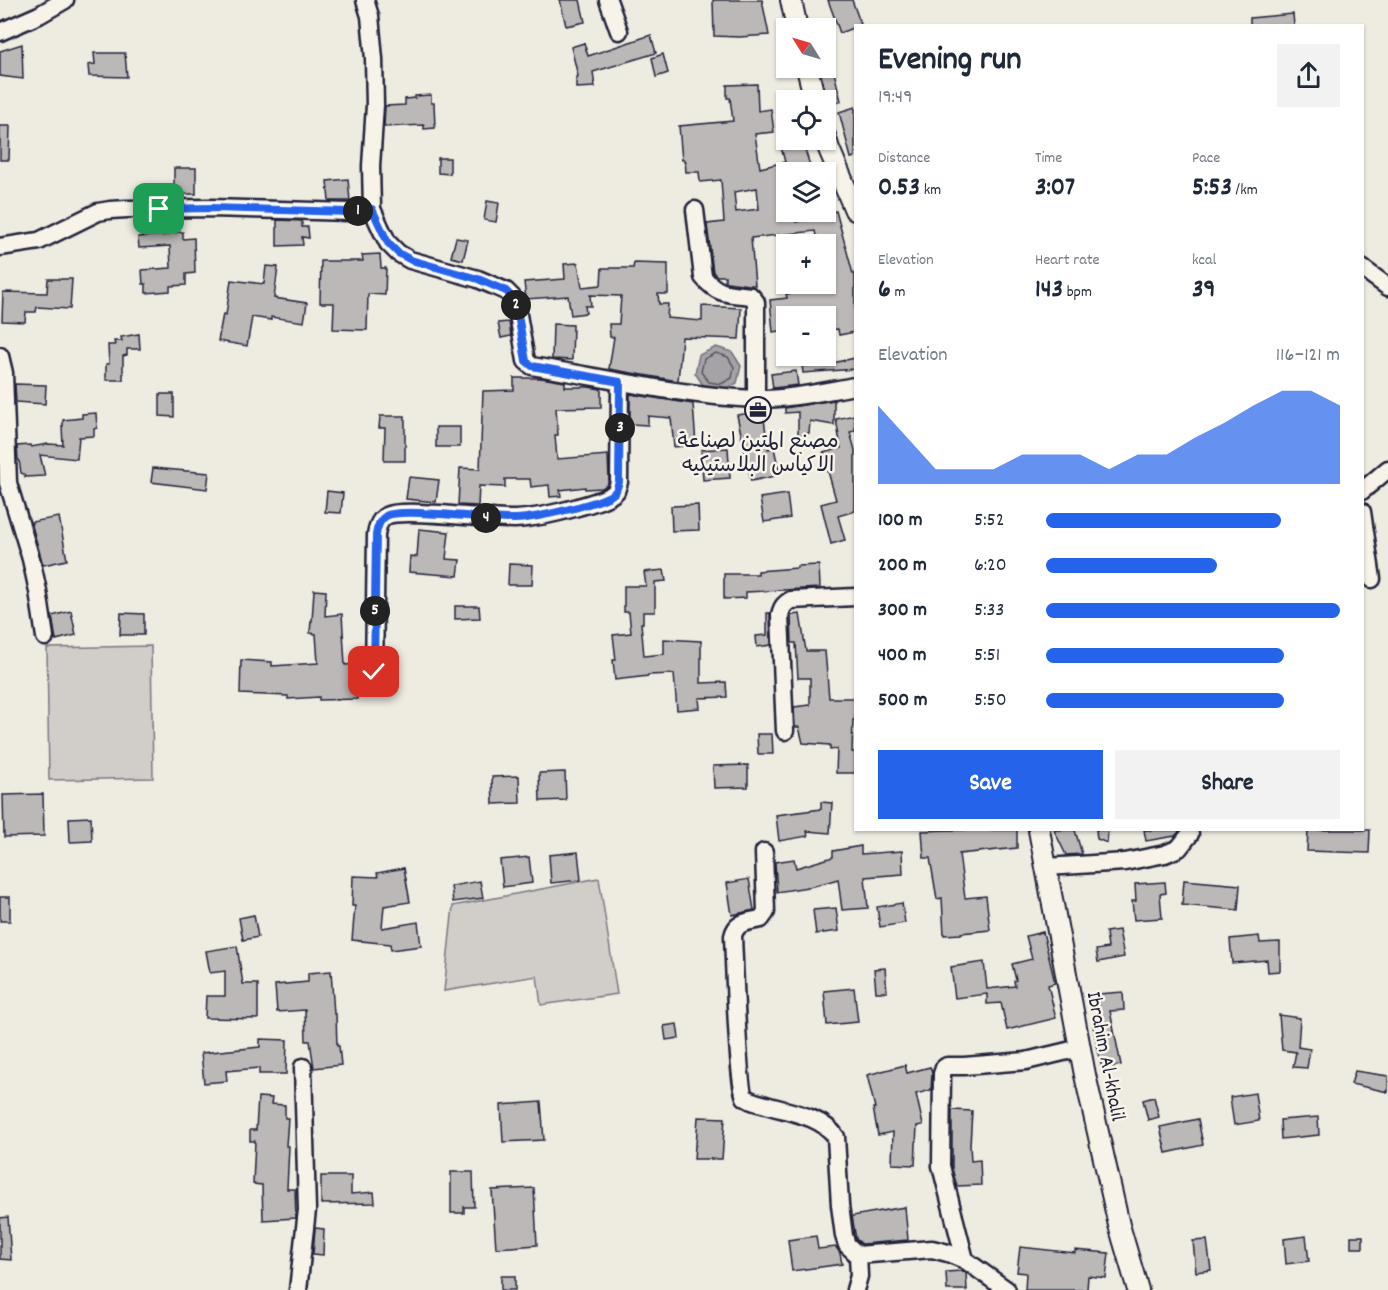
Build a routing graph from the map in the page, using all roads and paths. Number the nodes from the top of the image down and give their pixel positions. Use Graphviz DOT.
graph roads {
  1 [pos="64,0"];
  2 [pos="365,0"];
  3 [pos="608,0"];
  4 [pos="791,0"];
  5 [pos="795,18"];
  6 [pos="619,31"];
  7 [pos="0,32"];
  8 [pos="829,150"];
  9 [pos="854,208"];
  10 [pos="372,209"];
  11 [pos="695,210"];
  12 [pos="0,247"];
  13 [pos="1364,269"];
  14 [pos="1388,287"];
  15 [pos="0,356"];
  16 [pos="620,382"];
  17 [pos="854,386"];
  18 [pos="756,399"];
  19 [pos="1388,469"];
  20 [pos="1364,489"];
  21 [pos="7,505"];
  22 [pos="1364,525"];
  23 [pos="1372,579"];
  24 [pos="854,597"];
  25 [pos="45,637"];
  26 [pos="374,672"];
  27 [pos="785,731"];
  28 [pos="1039,831"];
  29 [pos="1190,834"];
  30 [pos="764,852"];
  31 [pos="1046,867"];
  32 [pos="1080,1048"];
  33 [pos="303,1067"];
  34 [pos="858,1255"];
  35 [pos="965,1260"];
  36 [pos="298,1290"];
  37 [pos="855,1290"];
  38 [pos="1007,1290"];
  39 [pos="1138,1290"];
  1 -- 7 [label="street"];
  2 -- 10 [label="street"];
  3 -- 6 [label="street"];
  4 -- 5 [label="street"];
  8 -- 9 [label="street"];
  10 -- 12 [label="street"];
  10 -- 16 [label="street"];
  11 -- 18 [label="street"];
  13 -- 14 [label="street"];
  15 -- 21 [label="street"];
  16 -- 18 [label="street"];
  16 -- 26 [label="street"];
  17 -- 18 [label="street"];
  19 -- 20 [label="street"];
  21 -- 25 [label="street"];
  22 -- 23 [label="street"];
  24 -- 27 [label="street"];
  28 -- 31 [label="street, Ibrahim Al-khalil"];
  29 -- 31 [label="street"];
  30 -- 34 [label="street"];
  31 -- 32 [label="street, Ibrahim Al-khalil"];
  32 -- 35 [label="street"];
  32 -- 39 [label="street, Ibrahim Al-khalil"];
  33 -- 36 [label="street"];
  34 -- 35 [label="street"];
  34 -- 37 [label="street"];
  35 -- 38 [label="street"];
}
